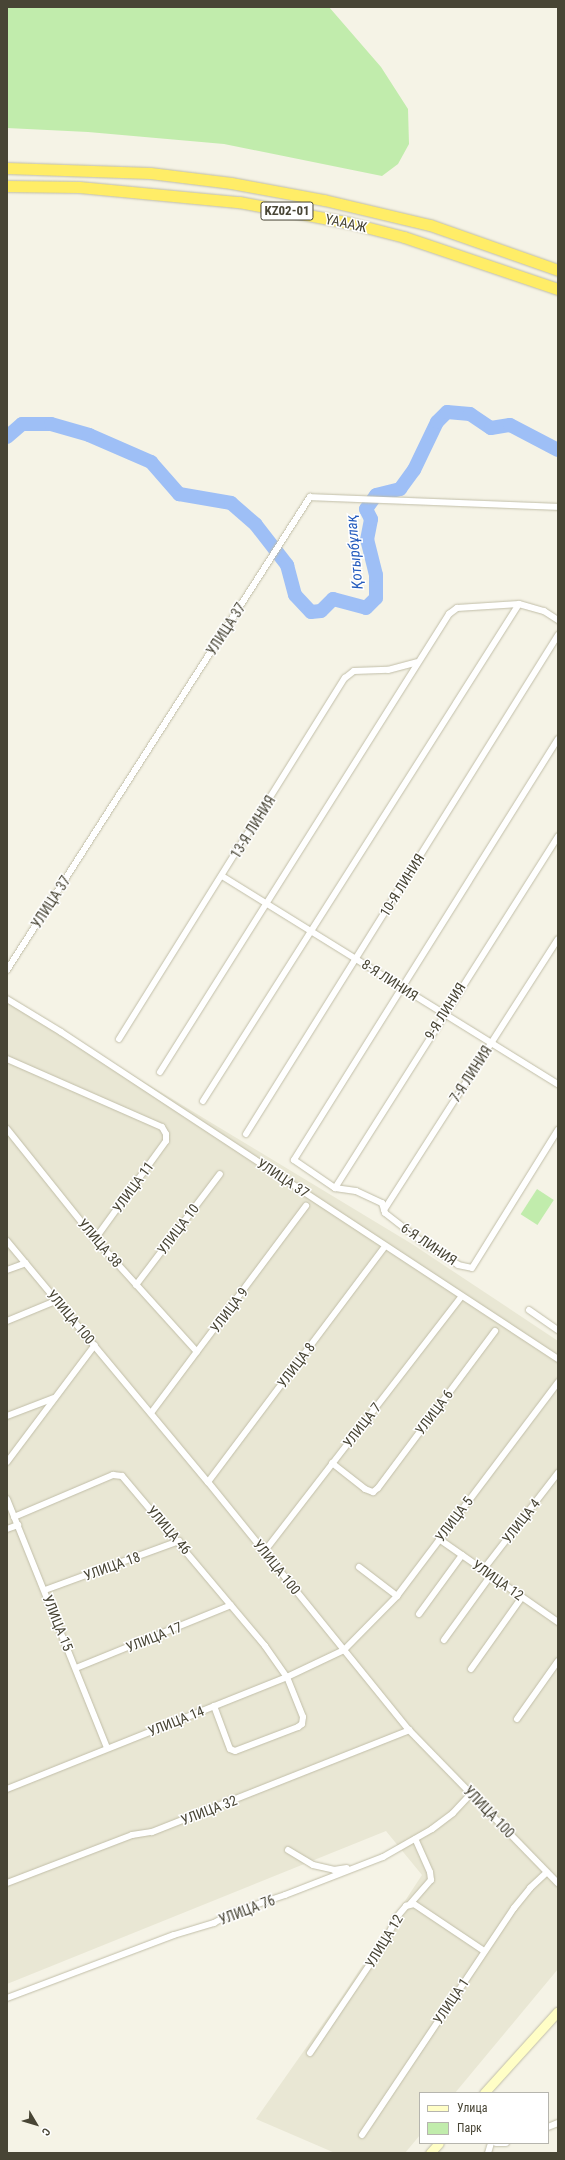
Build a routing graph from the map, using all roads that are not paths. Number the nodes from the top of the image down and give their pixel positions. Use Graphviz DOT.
graph roads {
  1 [pos="7,168"];
  2 [pos="7,186"];
  3 [pos="558,270"];
  4 [pos="558,289"];
  5 [pos="558,507"];
  6 [pos="519,604"];
  7 [pos="558,620"];
  8 [pos="558,635"];
  9 [pos="417,662"];
  10 [pos="558,739"];
  11 [pos="558,836"];
  12 [pos="222,876"];
  13 [pos="268,905"];
  14 [pos="312,930"];
  15 [pos="558,939"];
  16 [pos="356,958"];
  17 [pos="7,970"];
  18 [pos="403,989"];
  19 [pos="7,999"];
  20 [pos="443,1015"];
  21 [pos="119,1040"];
  22 [pos="491,1044"];
  23 [pos="7,1060"];
  24 [pos="160,1072"];
  25 [pos="558,1084"];
  26 [pos="203,1101"];
  27 [pos="7,1129"];
  28 [pos="558,1130"];
  29 [pos="246,1134"];
  30 [pos="220,1174"];
  31 [pos="335,1188"];
  32 [pos="306,1206"];
  33 [pos="384,1210"];
  34 [pos="95,1239"];
  35 [pos="7,1240"];
  36 [pos="384,1248"];
  37 [pos="26,1263"];
  38 [pos="7,1270"];
  39 [pos="136,1285"];
  40 [pos="460,1298"];
  41 [pos="58,1300"];
  42 [pos="529,1310"];
  43 [pos="7,1321"];
  44 [pos="558,1330"];
  45 [pos="496,1331"];
  46 [pos="95,1345"];
  47 [pos="197,1352"];
  48 [pos="558,1358"];
  49 [pos="558,1382"];
  50 [pos="55,1397"];
  51 [pos="151,1413"];
  52 [pos="7,1416"];
  53 [pos="7,1462"];
  54 [pos="332,1463"];
  55 [pos="558,1473"];
  56 [pos="208,1482"];
  57 [pos="7,1499"];
  58 [pos="14,1517"];
  59 [pos="18,1525"];
  60 [pos="7,1530"];
  61 [pos="439,1539"];
  62 [pos="179,1541"];
  63 [pos="264,1552"];
  64 [pos="462,1555"];
  65 [pos="359,1567"];
  66 [pos="483,1570"];
  67 [pos="491,1575"];
  68 [pos="45,1590"];
  69 [pos="397,1596"];
  70 [pos="522,1597"];
  71 [pos="231,1606"];
  72 [pos="419,1614"];
  73 [pos="558,1622"];
  74 [pos="444,1640"];
  75 [pos="344,1650"];
  76 [pos="558,1661"];
  77 [pos="76,1668"];
  78 [pos="471,1669"];
  79 [pos="287,1677"];
  80 [pos="214,1706"];
  81 [pos="517,1719"];
  82 [pos="409,1730"];
  83 [pos="107,1748"];
  84 [pos="7,1788"];
  85 [pos="471,1794"];
  86 [pos="415,1839"];
  87 [pos="288,1850"];
  88 [pos="355,1868"];
  89 [pos="547,1872"];
  90 [pos="7,1883"];
  91 [pos="558,1883"];
  92 [pos="410,1904"];
  93 [pos="484,1951"];
  94 [pos="7,1998"];
  95 [pos="558,2011"];
  96 [pos="310,2053"];
  97 [pos="485,2092"];
  98 [pos="362,2135"];
  99 [pos="438,2144"];
  100 [pos="430,2153"];
  1 -- 3 [label="highway, ҮАААЖ / KZ02-01"];
  2 -- 4 [label="highway, ҮАААЖ / KZ02-01"];
  5 -- 17 [label="street, УЛИЦА 37"];
  6 -- 7 [label="street"];
  6 -- 9 [label="street"];
  6 -- 14 [label="street"];
  8 -- 16 [label="street, 10-Я ЛИНИЯ"];
  9 -- 12 [label="street, 13-Я ЛИНИЯ"];
  9 -- 13 [label="street"];
  10 -- 18 [label="street"];
  11 -- 20 [label="street, 9-Я ЛИНИЯ"];
  12 -- 13 [label="street, 8-Я ЛИНИЯ"];
  12 -- 21 [label="street, 13-Я ЛИНИЯ"];
  13 -- 14 [label="street, 8-Я ЛИНИЯ"];
  13 -- 24 [label="street"];
  14 -- 16 [label="street, 8-Я ЛИНИЯ"];
  14 -- 26 [label="street"];
  15 -- 22 [label="street, 7-Я ЛИНИЯ"];
  16 -- 18 [label="street, 8-Я ЛИНИЯ"];
  16 -- 29 [label="street, 10-Я ЛИНИЯ"];
  18 -- 20 [label="street, 8-Я ЛИНИЯ"];
  18 -- 31 [label="street, 6-Я ЛИНИЯ"];
  19 -- 48 [label="street, УЛИЦА 37"];
  20 -- 22 [label="street, 8-Я ЛИНИЯ"];
  20 -- 31 [label="street, 9-Я ЛИНИЯ"];
  22 -- 25 [label="street, 8-Я ЛИНИЯ"];
  22 -- 33 [label="street, 7-Я ЛИНИЯ"];
  23 -- 34 [label="street, УЛИЦА 11"];
  27 -- 34 [label="street, УЛИЦА 38"];
  28 -- 33 [label="street, 6-Я ЛИНИЯ"];
  30 -- 39 [label="street, УЛИЦА 10"];
  31 -- 33 [label="street, 6-Я ЛИНИЯ"];
  32 -- 47 [label="street, УЛИЦА 9"];
  34 -- 39 [label="street, УЛИЦА 38"];
  35 -- 37 [label="street, УЛИЦА 100"];
  36 -- 56 [label="street, УЛИЦА 8"];
  37 -- 38 [label="street"];
  37 -- 41 [label="street, УЛИЦА 100"];
  39 -- 47 [label="street, УЛИЦА 38"];
  40 -- 54 [label="street, УЛИЦА 7"];
  41 -- 43 [label="street"];
  41 -- 46 [label="street, УЛИЦА 100"];
  42 -- 44 [label="street"];
  45 -- 54 [label="street, УЛИЦА 6"];
  46 -- 50 [label="street"];
  46 -- 51 [label="street, УЛИЦА 100"];
  47 -- 51 [label="street, УЛИЦА 9"];
  49 -- 61 [label="street, УЛИЦА 5"];
  50 -- 52 [label="street"];
  50 -- 53 [label="street"];
  51 -- 56 [label="street, УЛИЦА 100"];
  54 -- 63 [label="street, УЛИЦА 7"];
  55 -- 66 [label="street, УЛИЦА 4"];
  56 -- 63 [label="street, УЛИЦА 100"];
  57 -- 58 [label="street, УЛИЦА 15"];
  58 -- 59 [label="street, УЛИЦА 15"];
  58 -- 62 [label="street, УЛИЦА 46"];
  59 -- 60 [label="street"];
  59 -- 68 [label="street, УЛИЦА 15"];
  61 -- 64 [label="street, УЛИЦА 12"];
  61 -- 69 [label="street, УЛИЦА 5"];
  62 -- 68 [label="street, УЛИЦА 18"];
  62 -- 71 [label="street, УЛИЦА 46"];
  63 -- 75 [label="street, УЛИЦА 100"];
  64 -- 66 [label="street, УЛИЦА 12"];
  64 -- 72 [label="street"];
  65 -- 69 [label="street"];
  66 -- 67 [label="street, УЛИЦА 12"];
  67 -- 70 [label="street, УЛИЦА 12"];
  67 -- 74 [label="street"];
  68 -- 77 [label="street, УЛИЦА 15"];
  69 -- 75 [label="street, УЛИЦА 5"];
  70 -- 73 [label="street, УЛИЦА 12"];
  70 -- 78 [label="street"];
  71 -- 77 [label="street, УЛИЦА 17"];
  71 -- 79 [label="street, УЛИЦА 46"];
  75 -- 79 [label="street, УЛИЦА 14"];
  75 -- 82 [label="street, УЛИЦА 100"];
  76 -- 81 [label="street"];
  77 -- 83 [label="street, УЛИЦА 15"];
  79 -- 80 [label="street, УЛИЦА 14"];
  79 -- 80 [label="street, УЛИЦА 46"];
  80 -- 83 [label="street, УЛИЦА 14"];
  82 -- 85 [label="street, УЛИЦА 100"];
  82 -- 90 [label="street, УЛИЦА 32"];
  83 -- 84 [label="street, УЛИЦА 14"];
  85 -- 86 [label="street, УЛИЦА 76"];
  85 -- 89 [label="street, УЛИЦА 100"];
  86 -- 88 [label="street, УЛИЦА 76"];
  86 -- 92 [label="street"];
  87 -- 88 [label="street"];
  88 -- 94 [label="street, УЛИЦА 76"];
  89 -- 91 [label="street, УЛИЦА 100"];
  89 -- 93 [label="street, УЛИЦА 1"];
  92 -- 93 [label="street, УЛИЦА 12"];
  92 -- 96 [label="street, УЛИЦА 12"];
  93 -- 98 [label="street, УЛИЦА 1"];
  95 -- 97 [label="main road"];
  99 -- 100 [label="main road"];
}
